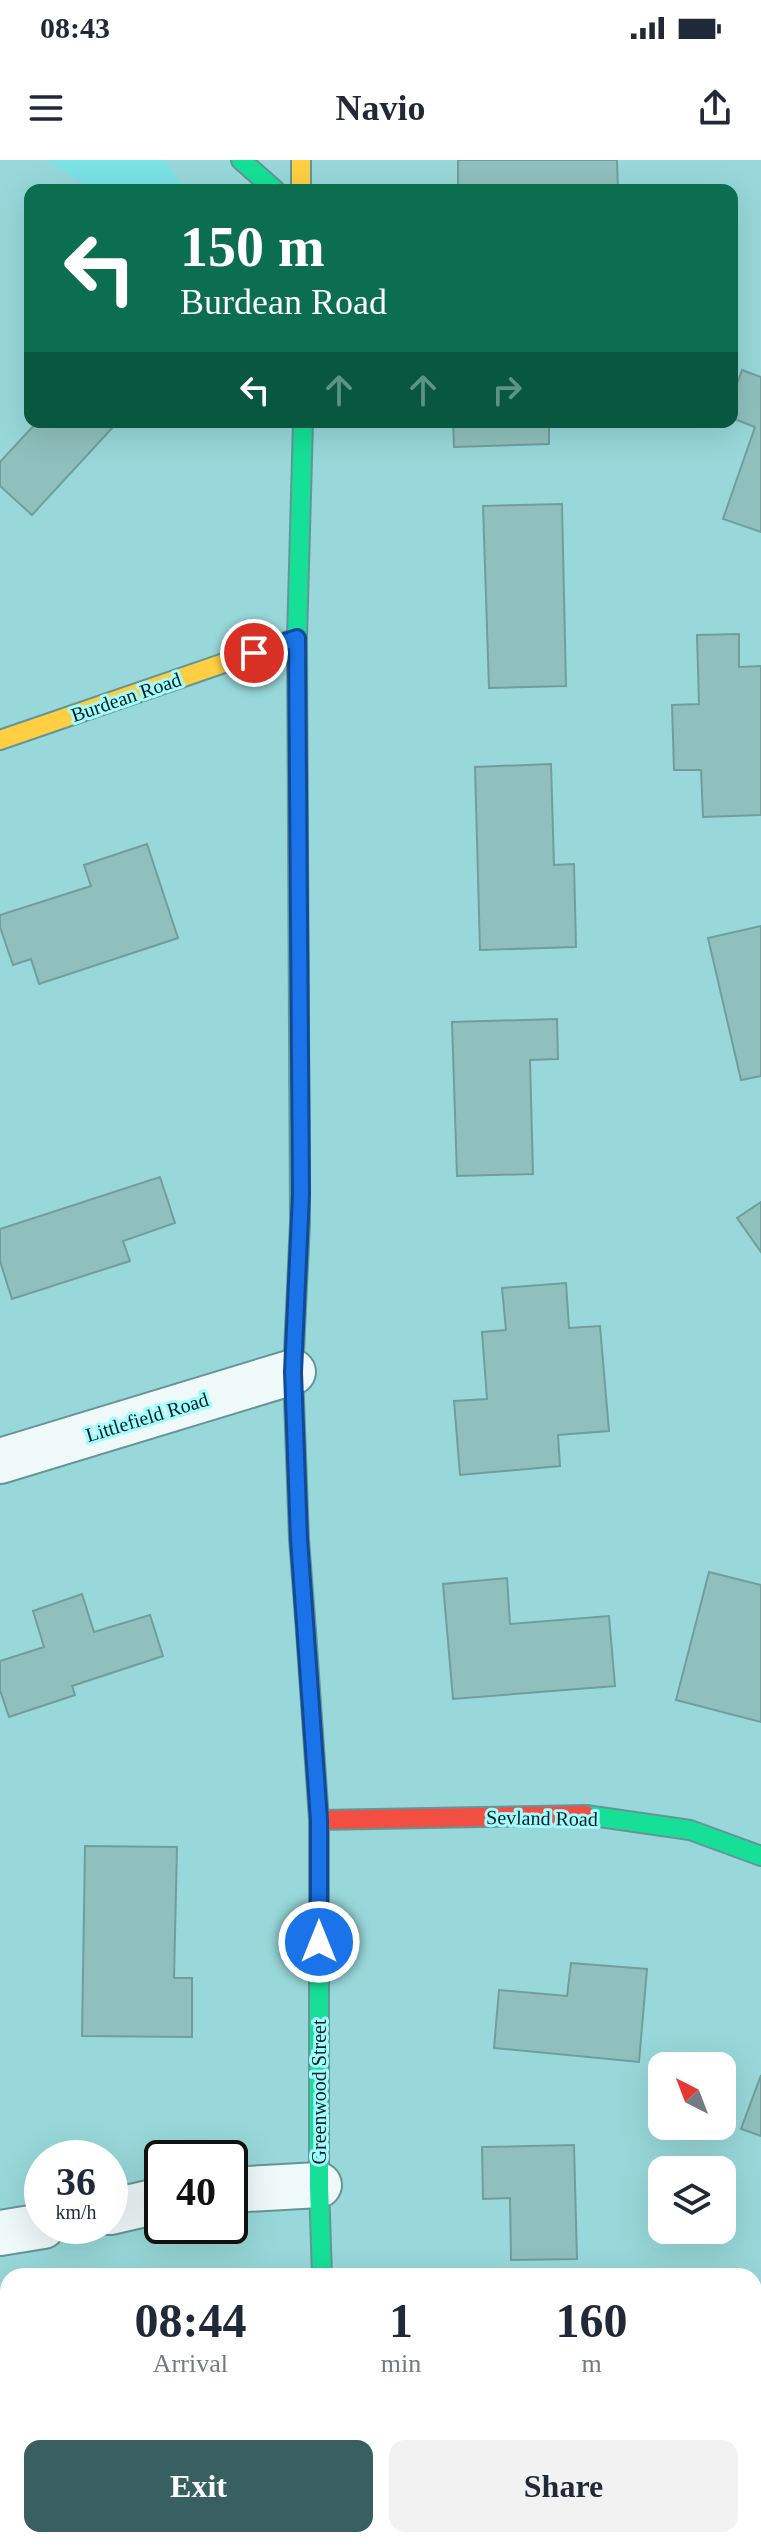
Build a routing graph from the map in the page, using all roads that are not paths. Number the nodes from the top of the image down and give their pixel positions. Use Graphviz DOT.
graph roads {
  1 [pos="241,160"];
  2 [pos="301,160"];
  3 [pos="268,184"];
  4 [pos="301,184"];
  5 [pos="303,428"];
  6 [pos="297,638"];
  7 [pos="0,740"];
  8 [pos="293,1372"];
  9 [pos="0,1461"];
  10 [pos="319,1820"];
  11 [pos="761,1856"];
  12 [pos="319,2185"];
  13 [pos="248,2189"];
  14 [pos="24,2229"];
  15 [pos="0,2233"];
  16 [pos="322,2268"];
  1 -- 3 [label="street"];
  2 -- 4 [label="street"];
  5 -- 6 [label="street, Greenwood Street"];
  6 -- 7 [label="street, Burdean Road"];
  6 -- 8 [label="street, Greenwood Street"];
  8 -- 9 [label="street, Littlefield Road"];
  8 -- 10 [label="street, Greenwood Street"];
  10 -- 11 [label="street, Sevland Road"];
  10 -- 12 [label="street, Greenwood Street"];
  12 -- 13 [label="street"];
  12 -- 16 [label="street, Greenwood Street"];
  14 -- 15 [label="street"];
}
